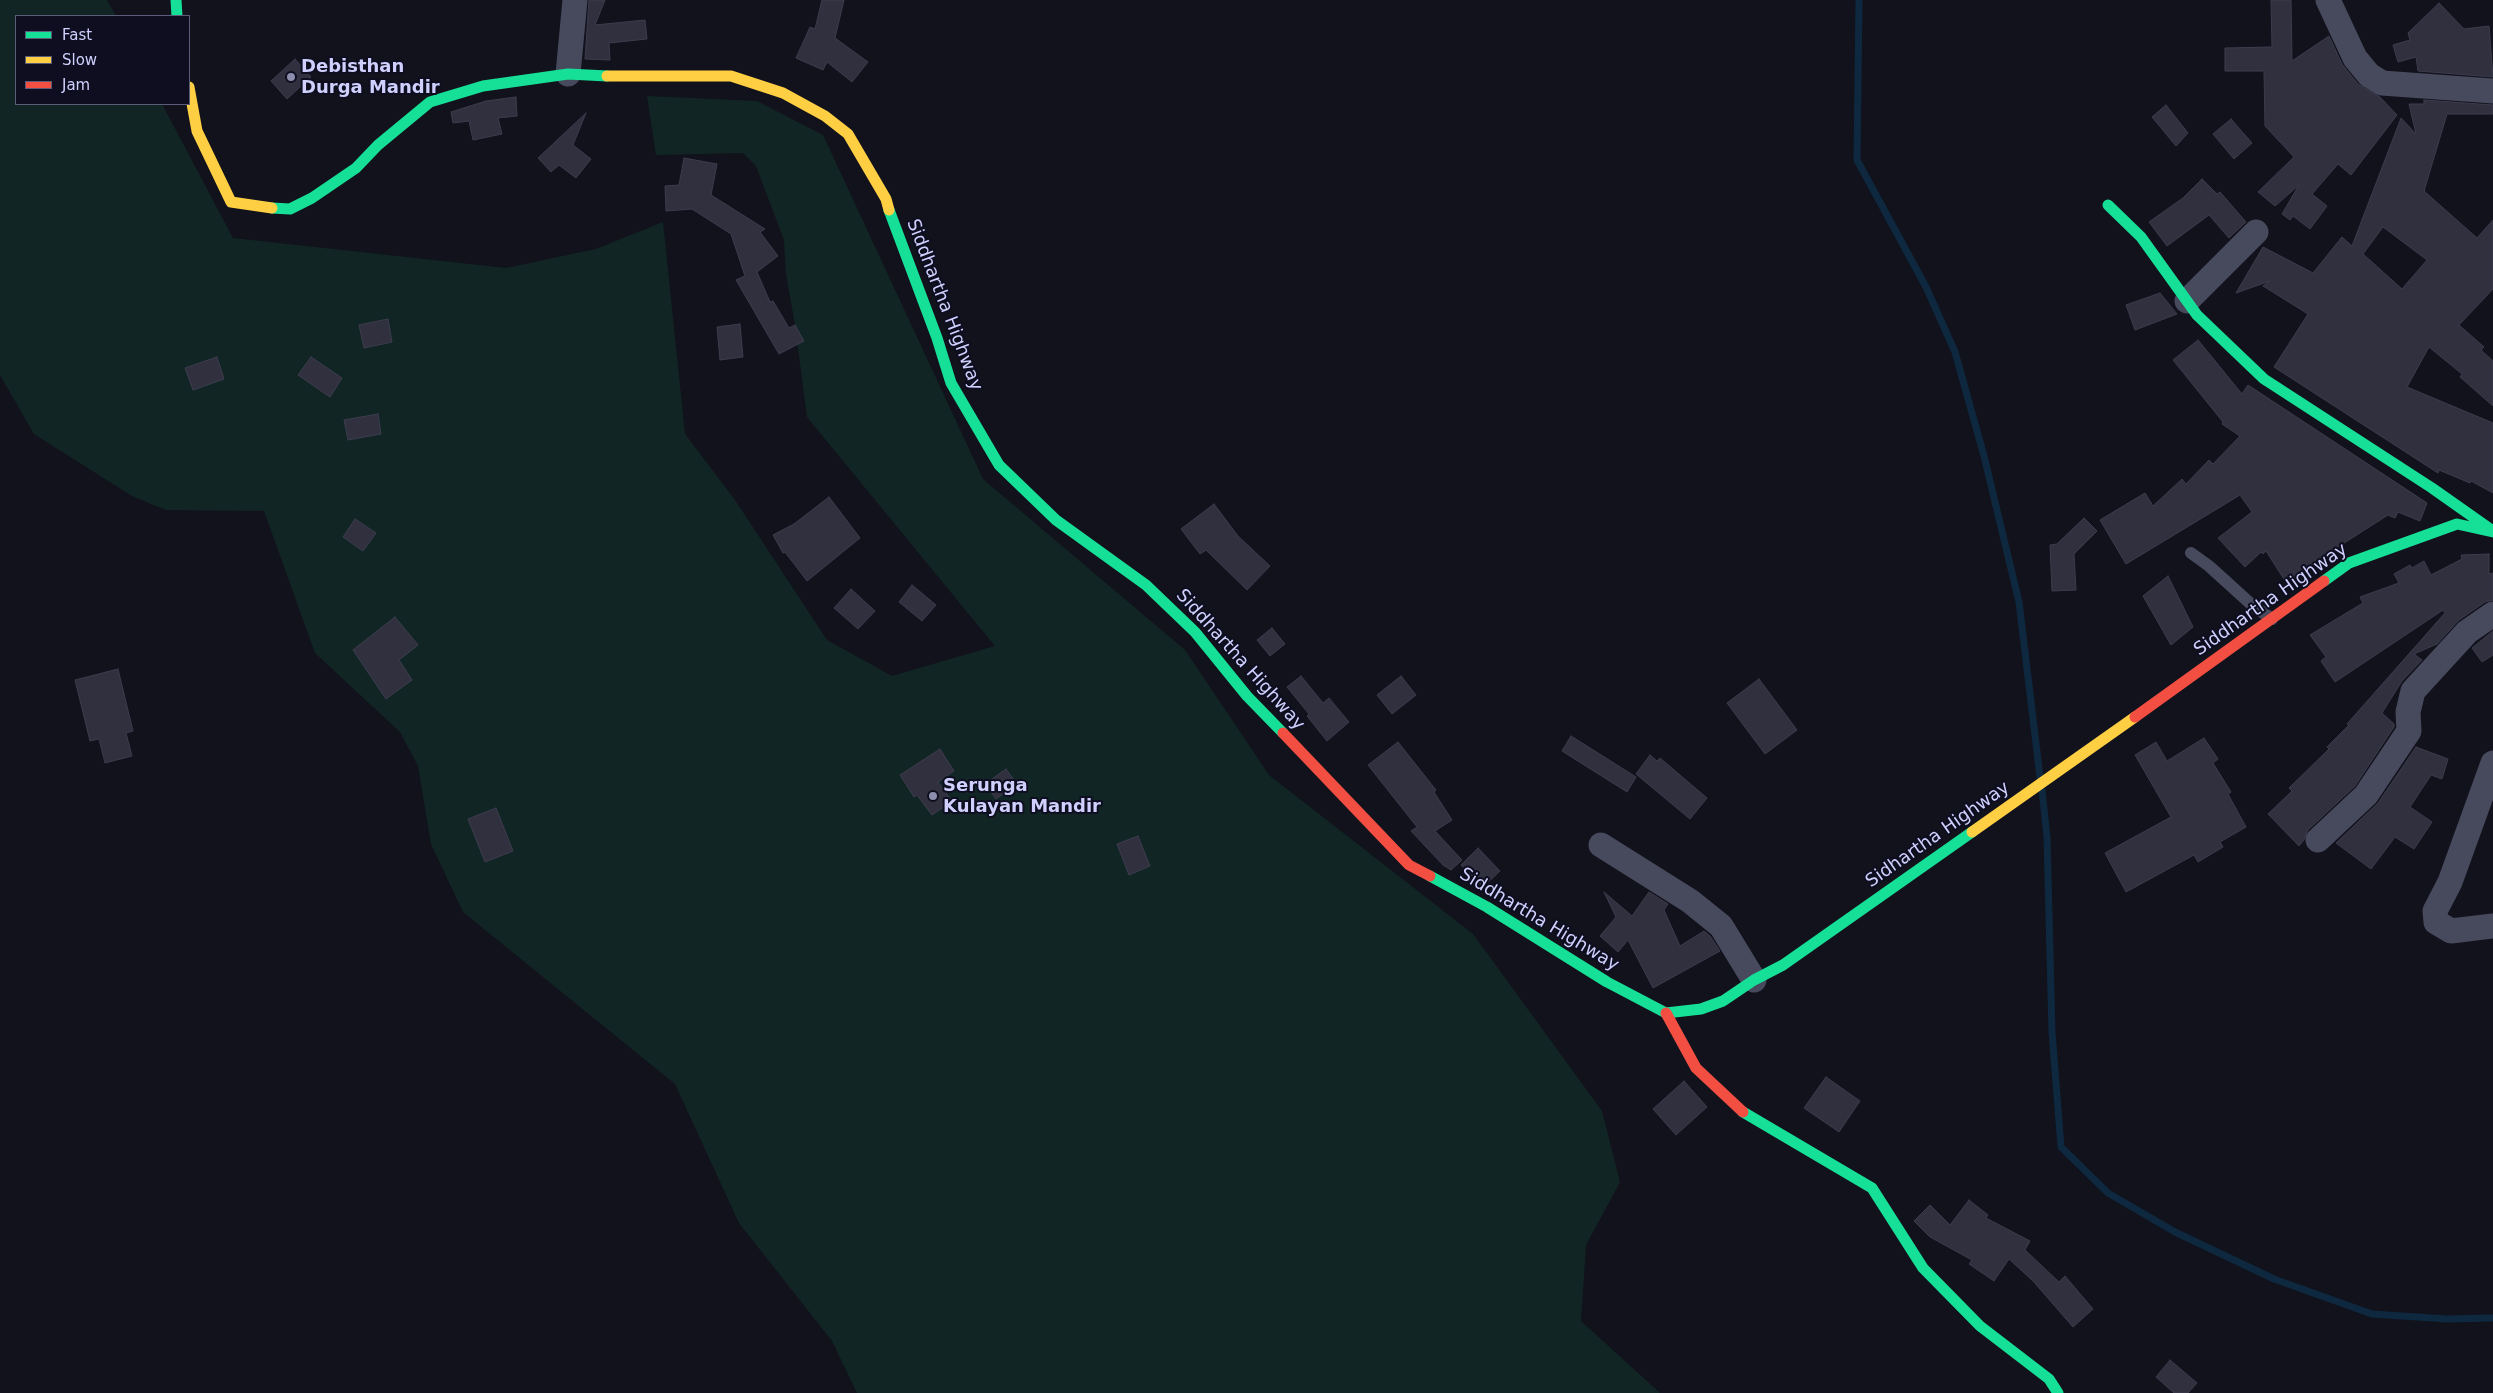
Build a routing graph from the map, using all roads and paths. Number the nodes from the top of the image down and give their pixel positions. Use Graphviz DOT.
graph roads {
  1 [pos="176,0"];
  2 [pos="575,0"];
  3 [pos="2328,0"];
  4 [pos="177,15"];
  5 [pos="568,74"];
  6 [pos="2493,91"];
  7 [pos="190,92"];
  8 [pos="2108,205"];
  9 [pos="2256,232"];
  10 [pos="2188,301"];
  11 [pos="2493,531"];
  12 [pos="2190,553"];
  13 [pos="2493,614"];
  14 [pos="2272,619"];
  15 [pos="2112,734"];
  16 [pos="2493,766"];
  17 [pos="2318,840"];
  18 [pos="1601,845"];
  19 [pos="2493,926"];
  20 [pos="1754,980"];
  21 [pos="1666,1013"];
  22 [pos="2058,1393"];
  1 -- 4 [label="main road"];
  2 -- 5 [label="street"];
  3 -- 6 [label="street"];
  5 -- 7 [label="main road, Siddhartha Highway"];
  5 -- 21 [label="main road, Siddhartha Highway"];
  8 -- 10 [label="main road"];
  9 -- 10 [label="street"];
  10 -- 11 [label="main road"];
  11 -- 14 [label="main road, Siddhartha Highway"];
  12 -- 14 [label="lane"];
  13 -- 17 [label="street"];
  14 -- 15 [label="main road, Siddhartha Highway"];
  15 -- 20 [label="main road, Sidhartha Highway"];
  16 -- 19 [label="street"];
  18 -- 20 [label="street"];
  20 -- 21 [label="main road"];
  21 -- 22 [label="main road"];
}
